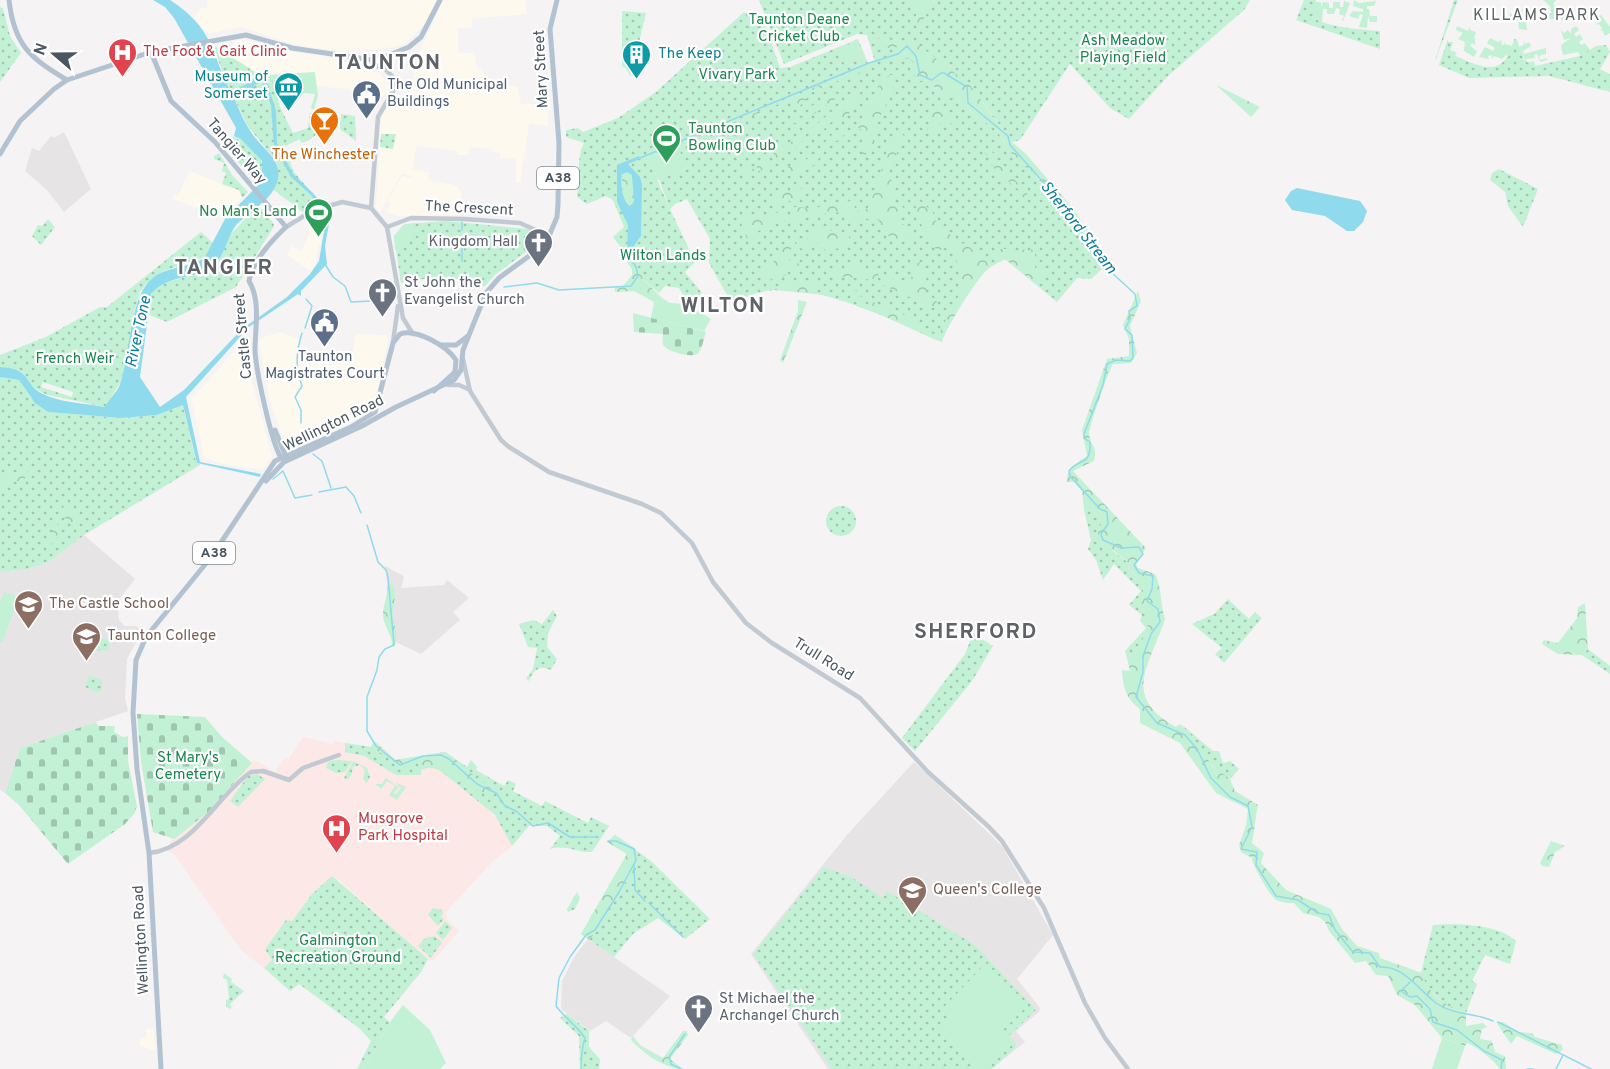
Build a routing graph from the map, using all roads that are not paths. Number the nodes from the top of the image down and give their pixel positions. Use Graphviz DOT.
graph roads {
  1 [pos="9,0"];
  2 [pos="440,0"];
  3 [pos="557,0"];
  4 [pos="151,52"];
  5 [pos="381,62"];
  6 [pos="67,80"];
  7 [pos="0,154"];
  8 [pos="371,208"];
  9 [pos="286,227"];
  10 [pos="387,227"];
  11 [pos="549,236"];
  12 [pos="399,300"];
  13 [pos="413,334"];
  14 [pos="469,335"];
  15 [pos="393,342"];
  16 [pos="441,345"];
  17 [pos="462,359"];
  18 [pos="448,385"];
  19 [pos="434,391"];
  20 [pos="470,391"];
  21 [pos="379,404"];
  22 [pos="396,407"];
  23 [pos="284,458"];
  24 [pos="339,755"];
  25 [pos="149,853"];
  26 [pos="161,1069"];
  27 [pos="1128,1069"];
  1 -- 6 [label="main road"];
  2 -- 5 [label="main road"];
  3 -- 11 [label="main road, Mary Street / A38"];
  4 -- 5 [label="main road"];
  4 -- 6 [label="main road"];
  4 -- 9 [label="main road, Tangier Way"];
  5 -- 8 [label="street"];
  6 -- 7 [label="main road"];
  8 -- 9 [label="street, Castle Street"];
  8 -- 10 [label="street"];
  9 -- 23 [label="main road, Castle Street"];
  10 -- 11 [label="street, The Crescent"];
  10 -- 12 [label="street"];
  11 -- 14 [label="main road, A38"];
  12 -- 13 [label="street"];
  12 -- 15 [label="street"];
  13 -- 15 [label="main road"];
  13 -- 16 [label="main road"];
  14 -- 16 [label="main road"];
  14 -- 17 [label="main road, A38"];
  15 -- 21 [label="main road"];
  16 -- 17 [label="main road"];
  16 -- 19 [label="main road, A38"];
  17 -- 18 [label="main road, A38"];
  17 -- 20 [label="street, Trull Road"];
  18 -- 19 [label="main road, A38"];
  18 -- 20 [label="street"];
  19 -- 22 [label="main road, A38"];
  20 -- 27 [label="street, Trull Road"];
  21 -- 22 [label="main road"];
  21 -- 23 [label="main road, Wellington Road"];
  22 -- 23 [label="main road, Wellington Road / A38"];
  23 -- 25 [label="main road, Wellington Road / A38"];
  24 -- 25 [label="street"];
  25 -- 26 [label="main road, Wellington Road / A38"];
}
